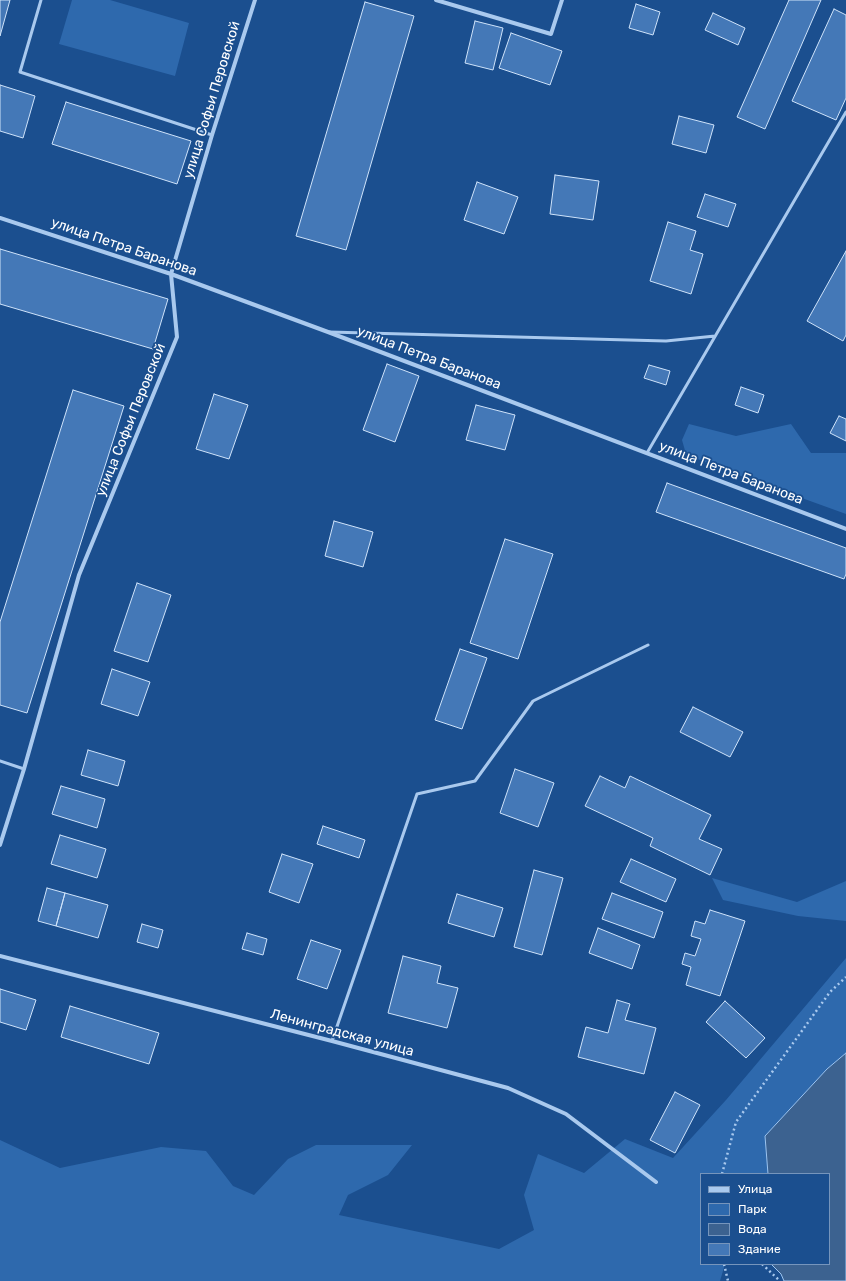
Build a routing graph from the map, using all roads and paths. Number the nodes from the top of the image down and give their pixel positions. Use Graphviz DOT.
graph roads {
  1 [pos="41,0"];
  2 [pos="255,0"];
  3 [pos="436,0"];
  4 [pos="562,0"];
  5 [pos="846,112"];
  6 [pos="212,135"];
  7 [pos="0,218"];
  8 [pos="171,274"];
  9 [pos="328,332"];
  10 [pos="715,336"];
  11 [pos="647,453"];
  12 [pos="846,529"];
  13 [pos="648,645"];
  14 [pos="0,761"];
  15 [pos="24,769"];
  16 [pos="0,845"];
  17 [pos="0,956"];
  18 [pos="846,977"];
  19 [pos="332,1041"];
  20 [pos="722,1173"];
  21 [pos="656,1182"];
  22 [pos="724,1265"];
  23 [pos="763,1265"];
  24 [pos="728,1281"];
  25 [pos="780,1281"];
  1 -- 6 [label="lane"];
  2 -- 6 [label="street, улица Софьи Перовской"];
  3 -- 4 [label="street"];
  5 -- 10 [label="lane"];
  6 -- 8 [label="street, улица Софьи Перовской"];
  7 -- 8 [label="street, улица Петра Баранова"];
  8 -- 9 [label="street, улица Петра Баранова"];
  8 -- 15 [label="street, улица Софьи Перовской"];
  9 -- 10 [label="lane"];
  9 -- 11 [label="street, улица Петра Баранова"];
  10 -- 11 [label="lane"];
  11 -- 12 [label="street, улица Петра Баранова"];
  13 -- 19 [label="lane"];
  14 -- 15 [label="lane"];
  15 -- 16 [label="street, улица Софьи Перовской"];
  17 -- 19 [label="street, Ленинградская улица"];
  18 -- 20 [label="path"];
  19 -- 21 [label="street, Ленинградская улица"];
  22 -- 24 [label="path"];
  23 -- 25 [label="path"];
}
